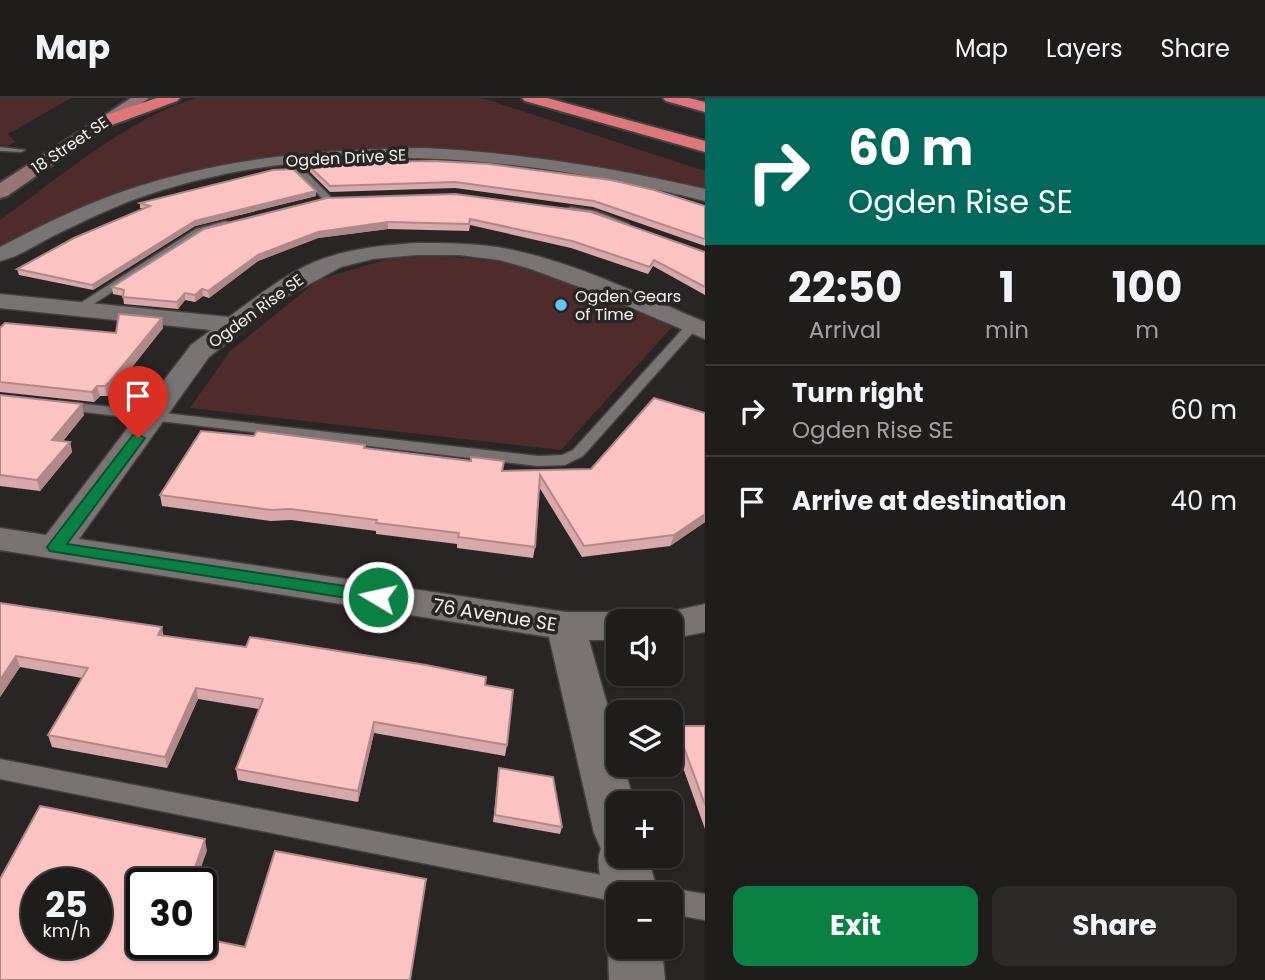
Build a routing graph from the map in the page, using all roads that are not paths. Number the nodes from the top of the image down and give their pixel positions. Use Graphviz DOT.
graph roads {
  1 [pos="141,98"];
  2 [pos="172,98"];
  3 [pos="530,98"];
  4 [pos="576,98"];
  5 [pos="666,103"];
  6 [pos="705,107"];
  7 [pos="106,121"];
  8 [pos="705,121"];
  9 [pos="705,136"];
  10 [pos="26,147"];
  11 [pos="705,147"];
  12 [pos="0,149"];
  13 [pos="290,161"];
  14 [pos="0,164"];
  15 [pos="0,192"];
  16 [pos="705,195"];
  17 [pos="327,198"];
  18 [pos="340,198"];
  19 [pos="315,202"];
  20 [pos="565,209"];
  21 [pos="238,221"];
  22 [pos="630,226"];
  23 [pos="0,255"];
  24 [pos="0,301"];
  25 [pos="77,309"];
  26 [pos="232,325"];
  27 [pos="699,328"];
  28 [pos="39,402"];
  29 [pos="155,416"];
  30 [pos="0,539"];
  31 [pos="55,547"];
  32 [pos="705,618"];
  33 [pos="683,622"];
  34 [pos="566,626"];
  35 [pos="606,626"];
  36 [pos="0,769"];
  37 [pos="607,791"];
  38 [pos="606,889"];
  39 [pos="683,903"];
  40 [pos="705,907"];
  41 [pos="636,959"];
  42 [pos="637,980"];
  1 -- 7 [label="street, 18 Street SE"];
  2 -- 7 [label="highway"];
  3 -- 11 [label="highway"];
  4 -- 9 [label="highway"];
  5 -- 6 [label="highway"];
  5 -- 8 [label="highway"];
  7 -- 15 [label="street, 18 Street SE"];
  10 -- 12 [label="lane"];
  10 -- 14 [label="street, 18 Street SE"];
  13 -- 16 [label="street, Ogden Drive SE"];
  13 -- 17 [label="lane"];
  13 -- 23 [label="street, Ogden Drive SE"];
  17 -- 18 [label="lane"];
  17 -- 19 [label="lane"];
  20 -- 22 [label="lane"];
  21 -- 25 [label="lane"];
  24 -- 25 [label="street"];
  25 -- 26 [label="street"];
  26 -- 27 [label="street, Ogden Rise SE"];
  26 -- 29 [label="street, Ogden Rise SE"];
  27 -- 29 [label="lane"];
  28 -- 29 [label="lane"];
  29 -- 31 [label="street, Ogden Rise SE"];
  30 -- 31 [label="street, 76 Avenue SE"];
  31 -- 34 [label="street, 76 Avenue SE"];
  32 -- 33 [label="street"];
  34 -- 35 [label="street, 76 Avenue SE"];
  34 -- 37 [label="street"];
  36 -- 38 [label="lane"];
  39 -- 40 [label="lane"];
  41 -- 42 [label="street"];
}
